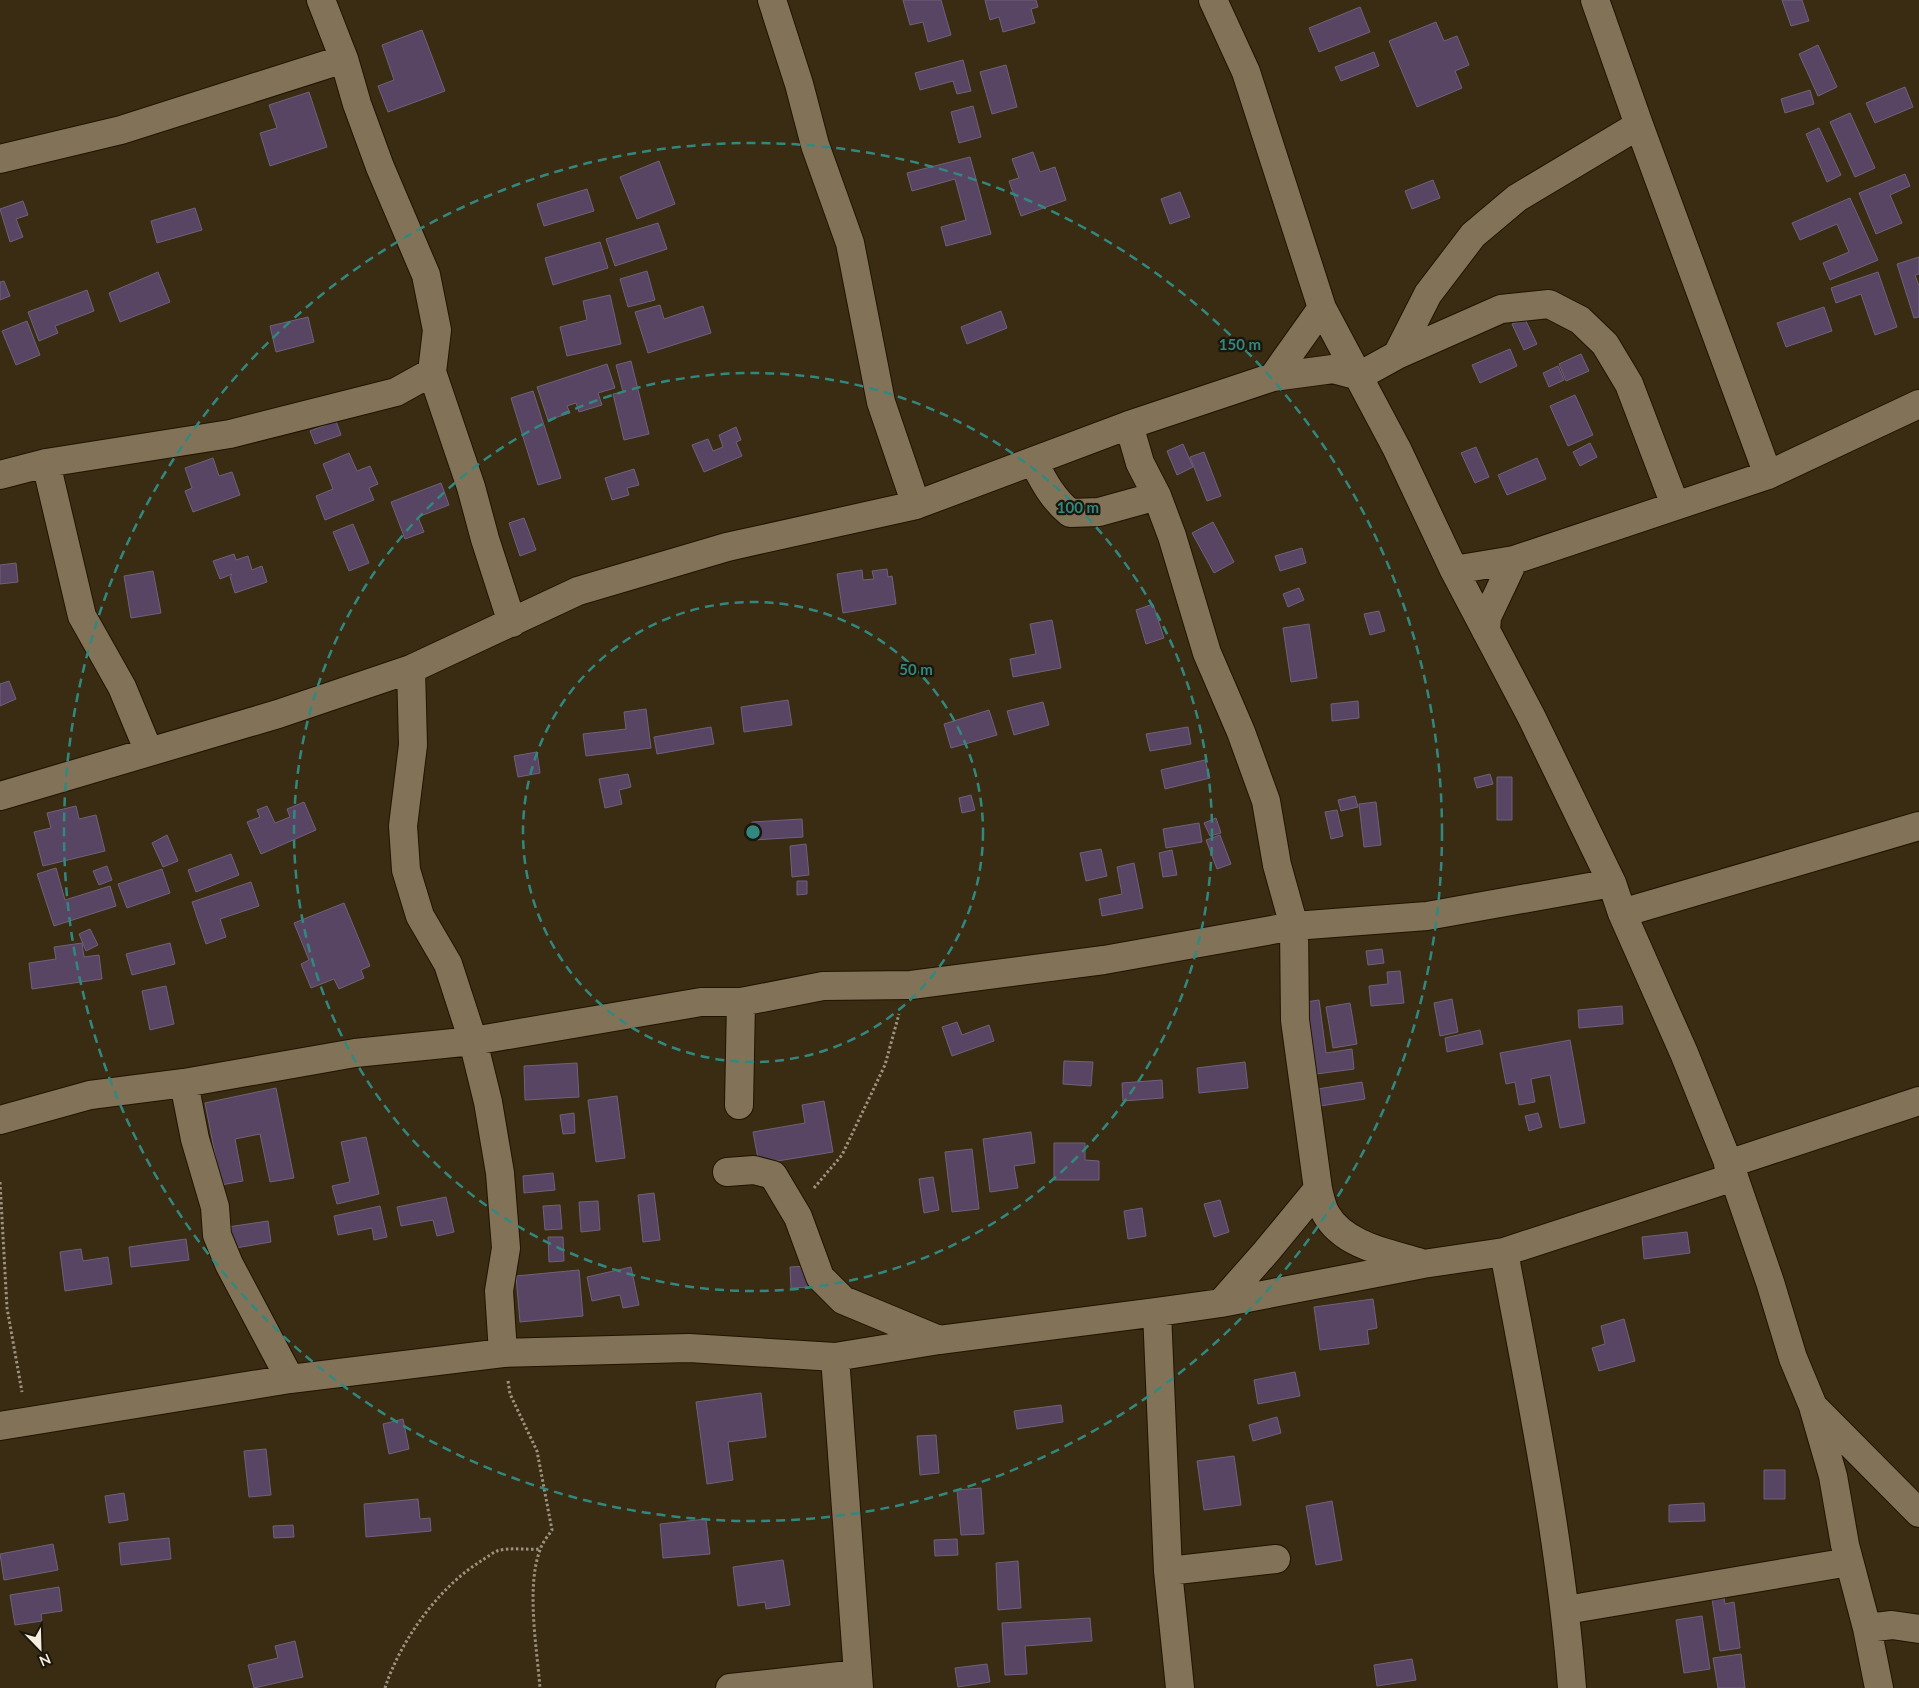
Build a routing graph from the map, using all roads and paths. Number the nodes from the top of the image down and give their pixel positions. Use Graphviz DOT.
graph roads {
  1 [pos="321,0"];
  2 [pos="772,0"];
  3 [pos="1213,0"];
  4 [pos="1595,0"];
  5 [pos="344,59"];
  6 [pos="1639,125"];
  7 [pos="0,158"];
  8 [pos="1322,308"];
  9 [pos="1398,355"];
  10 [pos="432,372"];
  11 [pos="1359,376"];
  12 [pos="1273,377"];
  13 [pos="1919,404"];
  14 [pos="1129,425"];
  15 [pos="46,463"];
  16 [pos="1034,463"];
  17 [pos="0,474"];
  18 [pos="1768,475"];
  19 [pos="1157,496"];
  20 [pos="916,505"];
  21 [pos="1675,505"];
  22 [pos="1514,560"];
  23 [pos="1454,570"];
  24 [pos="512,623"];
  25 [pos="1486,631"];
  26 [pos="411,669"];
  27 [pos="149,752"];
  28 [pos="0,796"];
  29 [pos="1919,826"];
  30 [pos="1612,883"];
  31 [pos="1622,912"];
  32 [pos="1294,926"];
  33 [pos="911,985"];
  34 [pos="741,1002"];
  35 [pos="473,1041"];
  36 [pos="184,1082"];
  37 [pos="1919,1101"];
  38 [pos="739,1105"];
  39 [pos="0,1120"];
  40 [pos="1731,1170"];
  41 [pos="727,1172"];
  42 [pos="0,1182"];
  43 [pos="1318,1189"];
  44 [pos="791,1205"];
  45 [pos="1504,1252"];
  46 [pos="1423,1264"];
  47 [pos="1221,1302"];
  48 [pos="1157,1312"];
  49 [pos="939,1340"];
  50 [pos="503,1353"];
  51 [pos="835,1357"];
  52 [pos="290,1379"];
  53 [pos="1813,1406"];
  54 [pos="28,1423"];
  55 [pos="0,1426"];
  56 [pos="1919,1513"];
  57 [pos="540,1549"];
  58 [pos="1276,1559"];
  59 [pos="1850,1562"];
  60 [pos="1168,1571"];
  61 [pos="1566,1610"];
  62 [pos="1867,1628"];
  63 [pos="1919,1629"];
  64 [pos="858,1681"];
  65 [pos="384,1688"];
  66 [pos="540,1688"];
  67 [pos="730,1688"];
  68 [pos="1180,1688"];
  69 [pos="1572,1688"];
  70 [pos="1879,1688"];
  1 -- 5 [label="street"];
  2 -- 20 [label="street"];
  3 -- 8 [label="street"];
  4 -- 6 [label="street"];
  5 -- 7 [label="street"];
  5 -- 10 [label="street"];
  6 -- 9 [label="street"];
  6 -- 18 [label="street"];
  8 -- 11 [label="street"];
  8 -- 12 [label="street"];
  9 -- 11 [label="street"];
  9 -- 21 [label="street"];
  10 -- 15 [label="street"];
  10 -- 24 [label="street"];
  11 -- 12 [label="street"];
  11 -- 23 [label="street"];
  12 -- 14 [label="street"];
  13 -- 18 [label="street"];
  14 -- 16 [label="street"];
  14 -- 19 [label="street"];
  15 -- 17 [label="street"];
  15 -- 27 [label="street"];
  16 -- 19 [label="street"];
  16 -- 20 [label="street"];
  18 -- 21 [label="street"];
  19 -- 32 [label="street"];
  20 -- 24 [label="street"];
  21 -- 22 [label="street"];
  22 -- 23 [label="street"];
  22 -- 25 [label="street"];
  23 -- 25 [label="street"];
  24 -- 26 [label="street"];
  25 -- 30 [label="street"];
  26 -- 27 [label="street"];
  26 -- 35 [label="street"];
  27 -- 28 [label="street"];
  29 -- 31 [label="street"];
  30 -- 31 [label="street"];
  30 -- 32 [label="street"];
  31 -- 40 [label="street"];
  32 -- 33 [label="street"];
  32 -- 43 [label="street"];
  33 -- 34 [label="street"];
  33 -- 44 [label="path"];
  34 -- 35 [label="street"];
  34 -- 38 [label="street"];
  35 -- 36 [label="street"];
  35 -- 50 [label="street"];
  36 -- 39 [label="street"];
  36 -- 52 [label="street"];
  37 -- 40 [label="street"];
  40 -- 45 [label="street"];
  40 -- 53 [label="street"];
  41 -- 44 [label="street"];
  42 -- 54 [label="path"];
  43 -- 46 [label="street"];
  43 -- 47 [label="street"];
  44 -- 49 [label="street"];
  45 -- 46 [label="street"];
  45 -- 61 [label="street"];
  46 -- 47 [label="street"];
  47 -- 48 [label="street"];
  48 -- 49 [label="street"];
  48 -- 60 [label="street"];
  49 -- 51 [label="street"];
  50 -- 51 [label="street"];
  50 -- 52 [label="street"];
  50 -- 57 [label="path"];
  51 -- 64 [label="street"];
  52 -- 54 [label="street"];
  53 -- 56 [label="street"];
  53 -- 59 [label="street"];
  54 -- 55 [label="street"];
  57 -- 65 [label="path"];
  57 -- 66 [label="path"];
  58 -- 60 [label="street"];
  59 -- 61 [label="street"];
  59 -- 62 [label="street"];
  60 -- 68 [label="street"];
  61 -- 69 [label="street"];
  62 -- 63 [label="street"];
  62 -- 70 [label="street"];
  64 -- 67 [label="street"];
}
